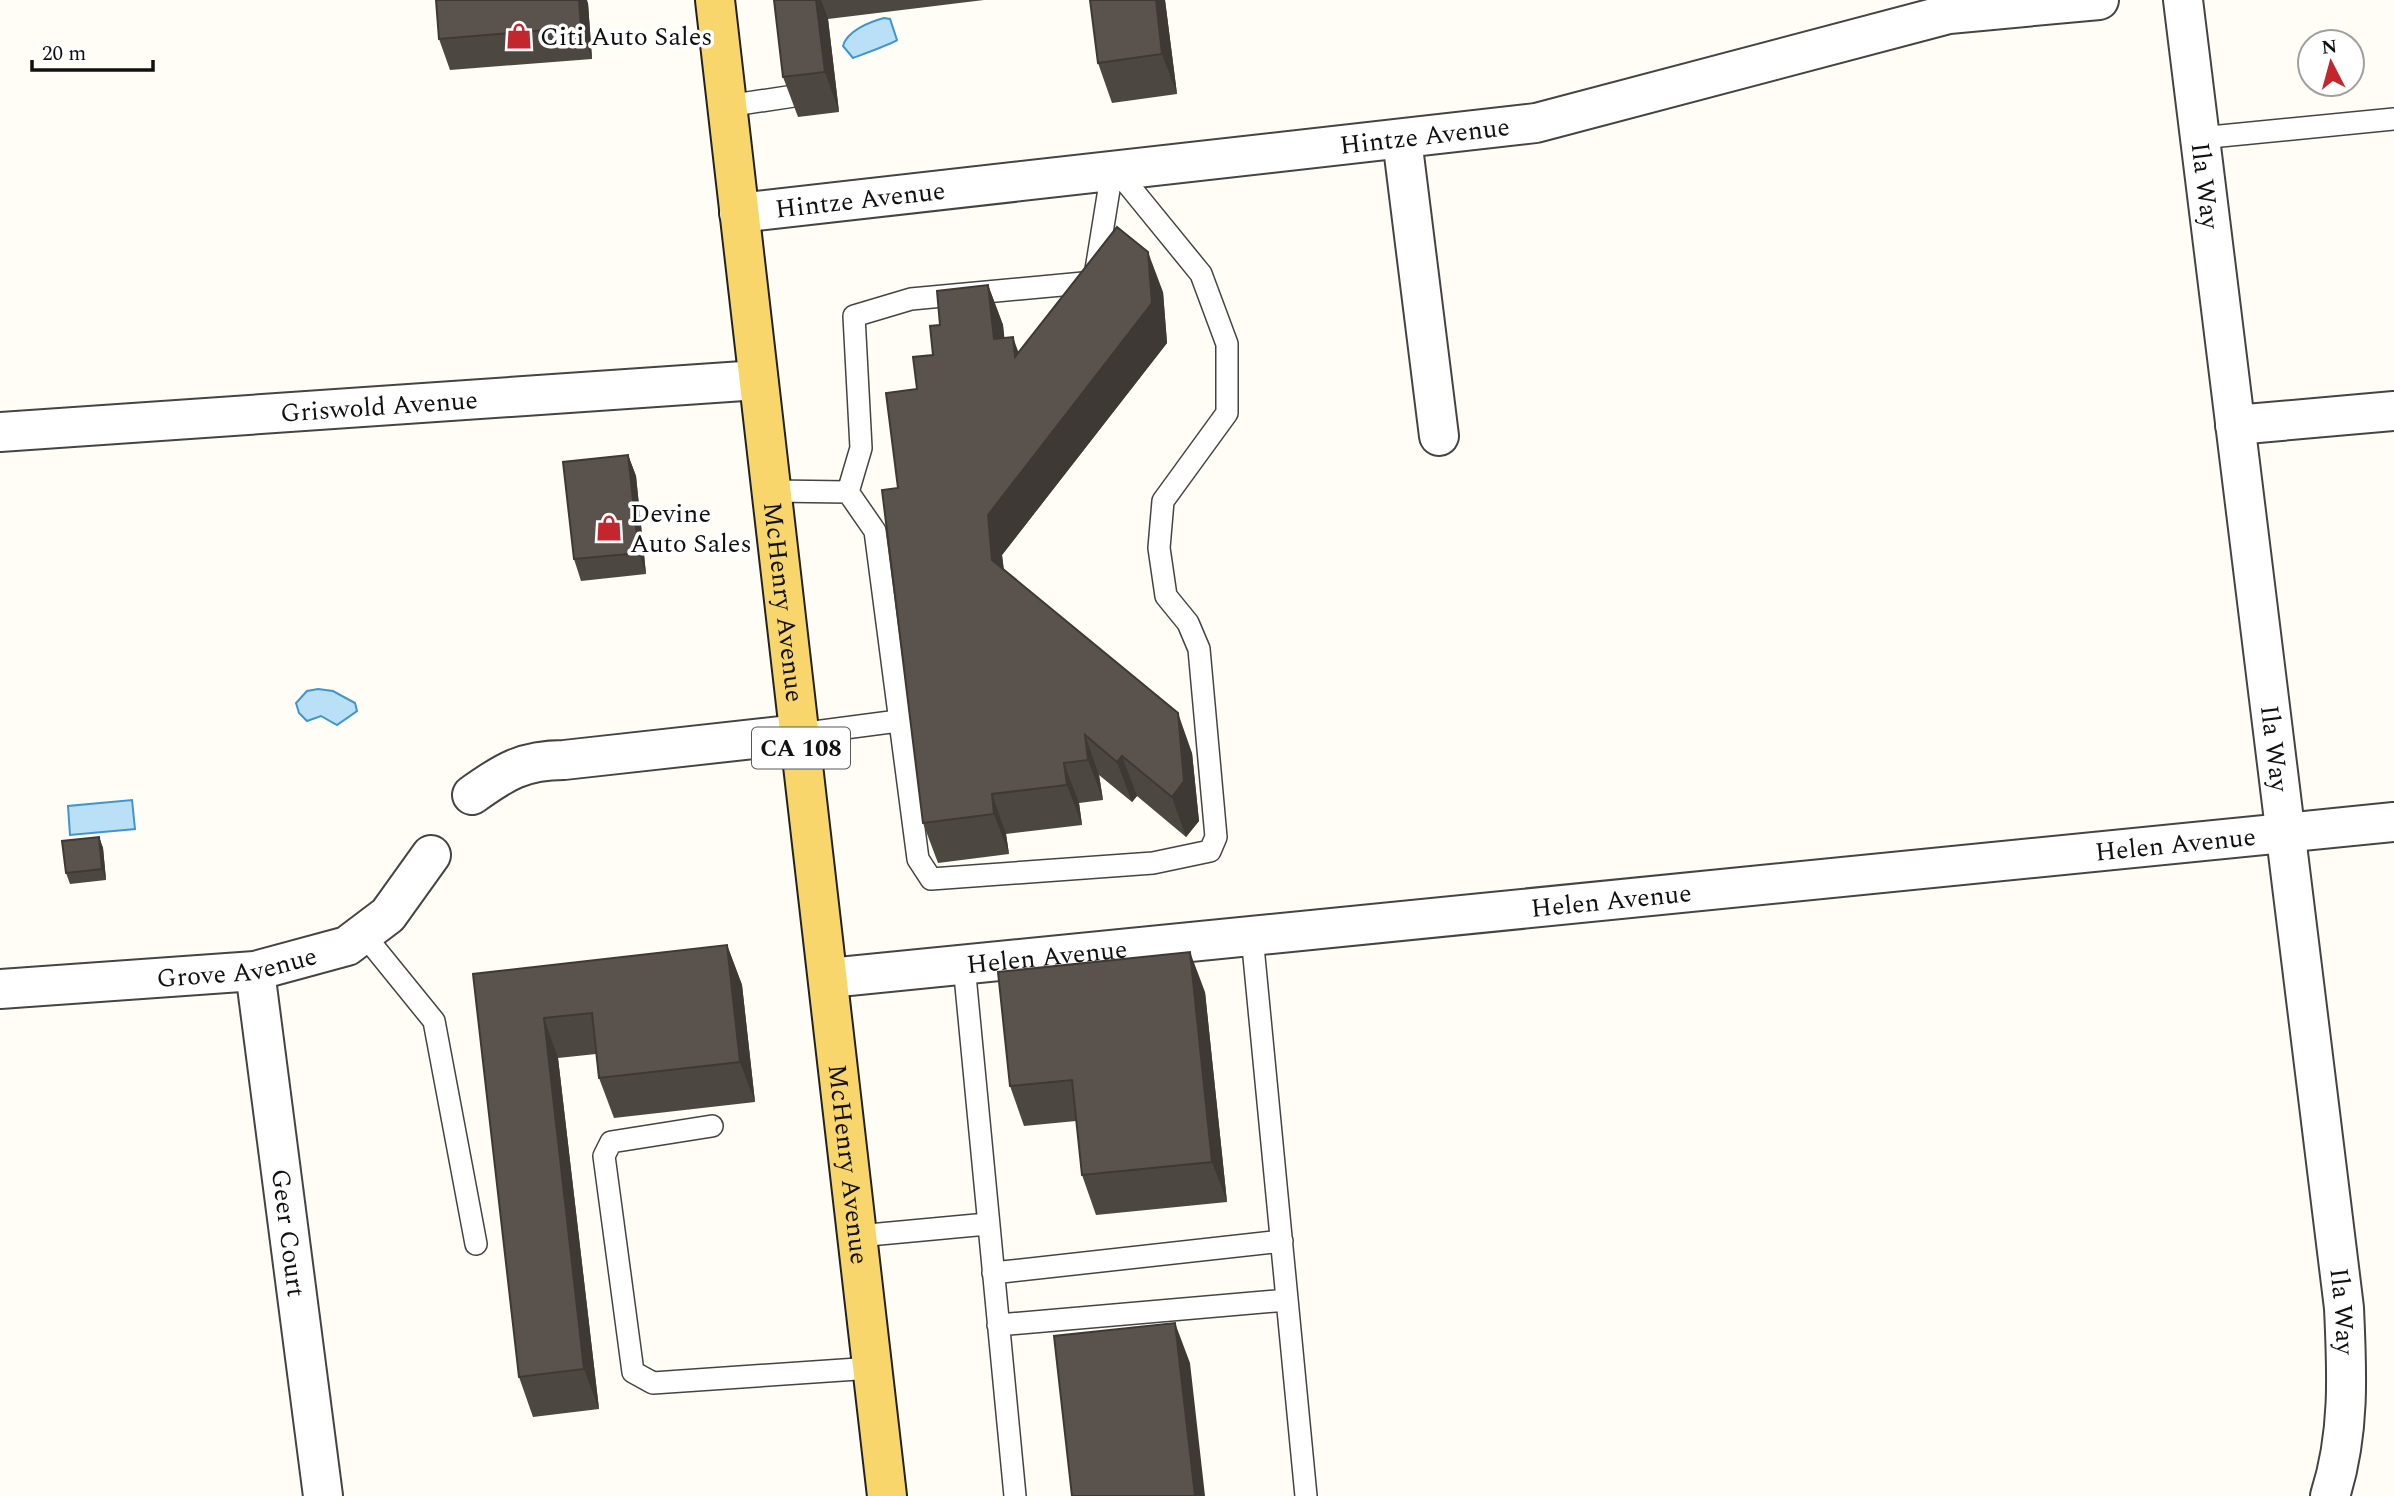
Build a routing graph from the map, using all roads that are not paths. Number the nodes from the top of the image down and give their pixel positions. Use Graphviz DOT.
graph roads {
  1 [pos="715,0"];
  2 [pos="2099,0"];
  3 [pos="2183,0"];
  4 [pos="794,96"];
  5 [pos="727,106"];
  6 [pos="2394,119"];
  7 [pos="2200,138"];
  8 [pos="1402,139"];
  9 [pos="1114,171"];
  10 [pos="739,213"];
  11 [pos="758,380"];
  12 [pos="2394,411"];
  13 [pos="2235,425"];
  14 [pos="0,432"];
  15 [pos="1439,436"];
  16 [pos="772,491"];
  17 [pos="848,492"];
  18 [pos="898,721"];
  19 [pos="799,734"];
  20 [pos="471,795"];
  21 [pos="2394,822"];
  22 [pos="2284,833"];
  23 [pos="431,855"];
  24 [pos="365,936"];
  25 [pos="1252,936"];
  26 [pos="964,965"];
  27 [pos="255,971"];
  28 [pos="829,978"];
  29 [pos="0,989"];
  30 [pos="712,1126"];
  31 [pos="987,1224"];
  32 [pos="858,1237"];
  33 [pos="1282,1241"];
  34 [pos="476,1244"];
  35 [pos="993,1273"];
  36 [pos="1287,1300"];
  37 [pos="998,1325"];
  38 [pos="872,1368"];
  39 [pos="323,1496"];
  40 [pos="887,1496"];
  41 [pos="1015,1496"];
  42 [pos="1306,1496"];
  43 [pos="2330,1496"];
  1 -- 5 [label="main road, McHenry Avenue / CA 108"];
  2 -- 8 [label="street, Hintze Avenue"];
  3 -- 7 [label="street, Ila Way"];
  4 -- 5 [label="lane"];
  5 -- 10 [label="main road, McHenry Avenue / CA 108"];
  6 -- 7 [label="lane"];
  7 -- 13 [label="street, Ila Way"];
  8 -- 9 [label="street, Hintze Avenue"];
  8 -- 15 [label="street"];
  9 -- 10 [label="street, Hintze Avenue"];
  9 -- 17 [label="lane"];
  9 -- 18 [label="lane"];
  10 -- 11 [label="main road, McHenry Avenue / CA 108"];
  11 -- 14 [label="street, Griswold Avenue"];
  11 -- 16 [label="main road, McHenry Avenue / CA 108"];
  12 -- 13 [label="street"];
  13 -- 22 [label="street, Ila Way"];
  16 -- 17 [label="lane"];
  16 -- 19 [label="main road, McHenry Avenue / CA 108"];
  17 -- 18 [label="lane"];
  18 -- 19 [label="lane"];
  19 -- 20 [label="street"];
  19 -- 28 [label="main road, McHenry Avenue / CA 108"];
  21 -- 22 [label="street, Helen Avenue"];
  22 -- 25 [label="street, Helen Avenue"];
  22 -- 43 [label="street, Ila Way"];
  23 -- 24 [label="street, Grove Avenue"];
  24 -- 27 [label="street, Grove Avenue"];
  24 -- 34 [label="lane"];
  25 -- 26 [label="street, Helen Avenue"];
  25 -- 33 [label="lane"];
  26 -- 28 [label="street, Helen Avenue"];
  26 -- 31 [label="lane"];
  27 -- 29 [label="street, Grove Avenue"];
  27 -- 39 [label="street, Geer Court"];
  28 -- 32 [label="main road, McHenry Avenue / CA 108"];
  30 -- 38 [label="lane"];
  31 -- 32 [label="lane"];
  31 -- 35 [label="lane"];
  32 -- 38 [label="main road, McHenry Avenue / CA 108"];
  33 -- 35 [label="lane"];
  33 -- 36 [label="lane"];
  35 -- 37 [label="lane"];
  36 -- 37 [label="lane"];
  36 -- 42 [label="lane"];
  37 -- 41 [label="lane"];
  38 -- 40 [label="main road, McHenry Avenue / CA 108"];
}
